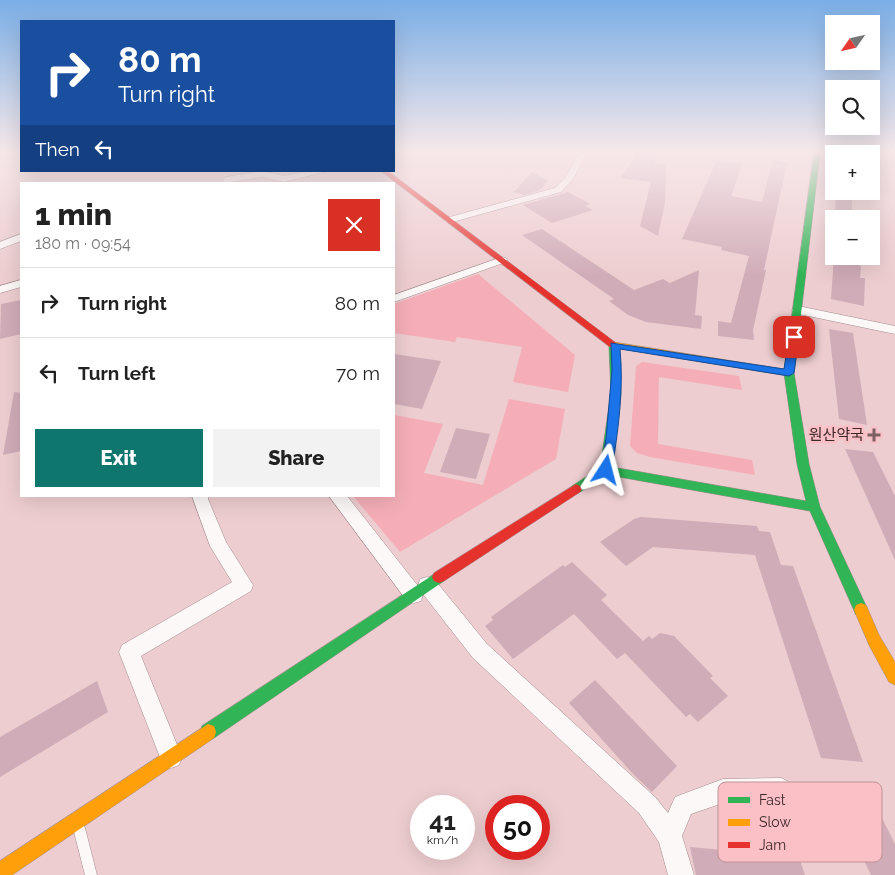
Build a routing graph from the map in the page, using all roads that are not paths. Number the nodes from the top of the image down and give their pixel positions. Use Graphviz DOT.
graph roads {
  1 [pos="414,194"];
  2 [pos="544,194"];
  3 [pos="812,194"];
  4 [pos="448,220"];
  5 [pos="20,238"];
  6 [pos="0,246"];
  7 [pos="502,260"];
  8 [pos="20,283"];
  9 [pos="0,290"];
  10 [pos="395,299"];
  11 [pos="798,310"];
  12 [pos="895,330"];
  13 [pos="614,346"];
  14 [pos="789,373"];
  15 [pos="606,470"];
  16 [pos="200,497"];
  17 [pos="338,497"];
  18 [pos="814,507"];
  19 [pos="420,590"];
  20 [pos="895,677"];
  21 [pos="171,757"];
  22 [pos="718,793"];
  23 [pos="77,820"];
  24 [pos="670,836"];
  25 [pos="0,872"];
  26 [pos="91,875"];
  27 [pos="681,875"];
  1 -- 4 [label="main road"];
  2 -- 4 [label="street"];
  3 -- 11 [label="main road"];
  4 -- 7 [label="main road"];
  5 -- 6 [label="street"];
  7 -- 10 [label="street"];
  7 -- 13 [label="main road"];
  8 -- 9 [label="street"];
  11 -- 12 [label="street"];
  11 -- 14 [label="main road"];
  13 -- 14 [label="main road"];
  13 -- 15 [label="main road"];
  14 -- 18 [label="main road"];
  15 -- 18 [label="main road"];
  15 -- 19 [label="main road"];
  16 -- 21 [label="street"];
  17 -- 19 [label="street"];
  18 -- 20 [label="main road"];
  19 -- 21 [label="main road"];
  19 -- 24 [label="street"];
  21 -- 23 [label="main road"];
  22 -- 24 [label="street"];
  23 -- 25 [label="main road"];
  23 -- 26 [label="lane"];
  24 -- 27 [label="street"];
}
